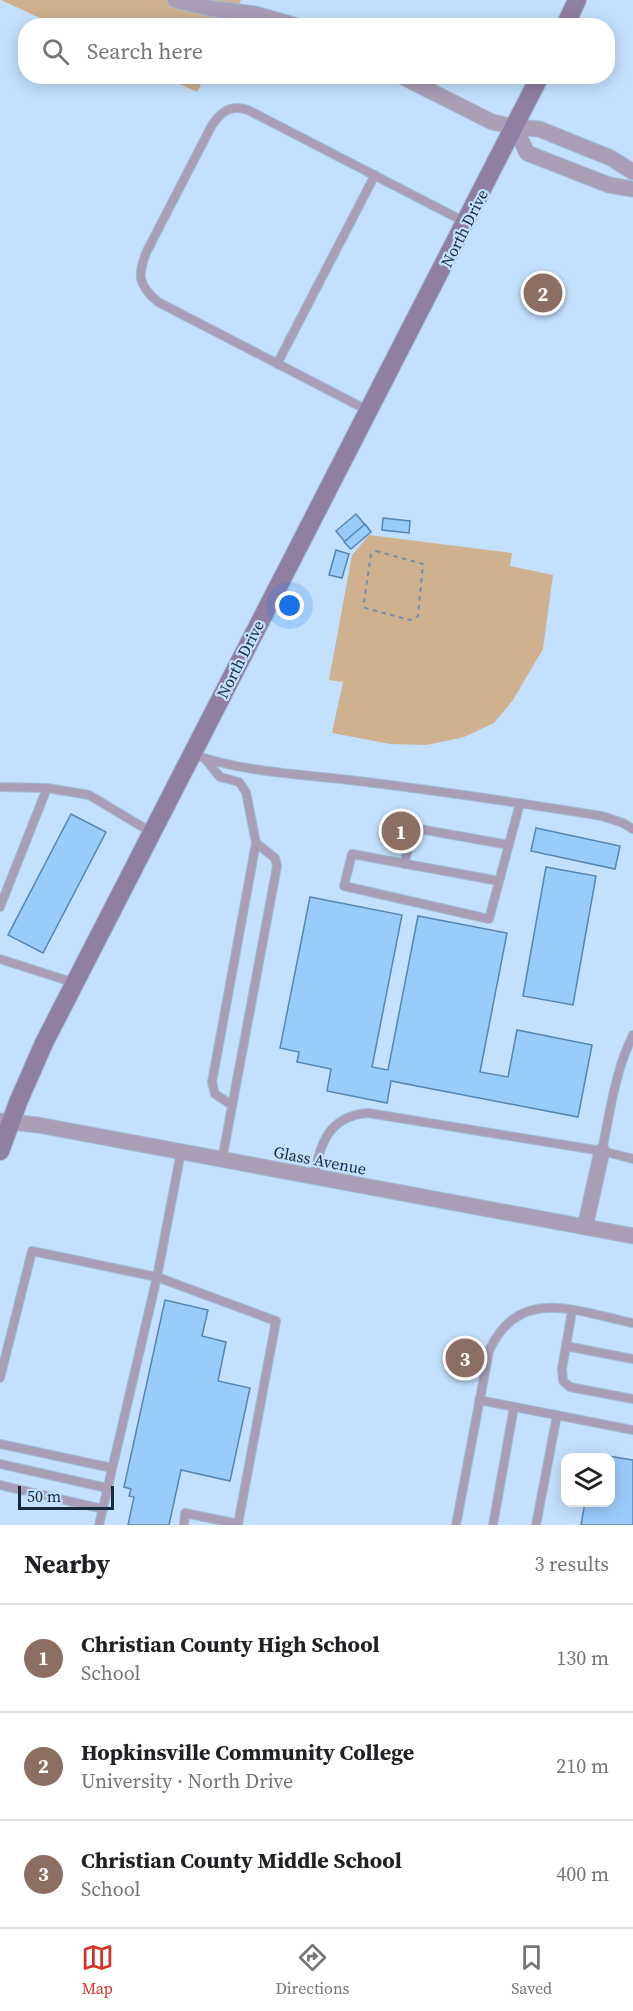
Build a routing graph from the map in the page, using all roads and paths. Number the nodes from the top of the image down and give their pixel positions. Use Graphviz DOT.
graph roads {
  1 [pos="175,0"];
  2 [pos="577,0"];
  3 [pos="269,18"];
  4 [pos="569,18"];
  5 [pos="417,84"];
  6 [pos="536,84"];
  7 [pos="515,127"];
  8 [pos="633,172"];
  9 [pos="375,175"];
  10 [pos="633,189"];
  11 [pos="466,223"];
  12 [pos="277,364"];
  13 [pos="369,411"];
  14 [pos="371,554"];
  15 [pos="198,756"];
  16 [pos="0,787"];
  17 [pos="47,788"];
  18 [pos="519,803"];
  19 [pos="633,829"];
  20 [pos="152,832"];
  21 [pos="256,843"];
  22 [pos="508,845"];
  23 [pos="404,864"];
  24 [pos="499,881"];
  25 [pos="0,907"];
  26 [pos="3,960"];
  27 [pos="0,970"];
  28 [pos="75,983"];
  29 [pos="633,1035"];
  30 [pos="232,1105"];
  31 [pos="5,1121"];
  32 [pos="0,1151"];
  33 [pos="602,1151"];
  34 [pos="181,1152"];
  35 [pos="633,1159"];
  36 [pos="222,1160"];
  37 [pos="314,1177"];
  38 [pos="585,1227"];
  39 [pos="633,1236"];
  40 [pos="157,1277"];
  41 [pos="572,1311"];
  42 [pos="633,1323"];
  43 [pos="566,1346"];
  44 [pos="633,1359"];
  45 [pos="0,1378"];
  46 [pos="633,1399"];
  47 [pos="479,1400"];
  48 [pos="514,1407"];
  49 [pos="557,1415"];
  50 [pos="633,1430"];
  51 [pos="0,1444"];
  52 [pos="0,1464"];
  53 [pos="112,1468"];
  54 [pos="0,1485"];
  55 [pos="107,1488"];
  56 [pos="103,1509"];
  57 [pos="99,1525"];
  58 [pos="184,1525"];
  59 [pos="456,1525"];
  60 [pos="493,1525"];
  61 [pos="536,1525"];
  1 -- 3 [label="street"];
  2 -- 4 [label="main road"];
  5 -- 7 [label="street"];
  6 -- 7 [label="main road, North Drive"];
  7 -- 8 [label="street"];
  7 -- 10 [label="street"];
  7 -- 11 [label="main road, North Drive"];
  9 -- 11 [label="lane"];
  9 -- 12 [label="lane"];
  9 -- 12 [label="lane"];
  11 -- 13 [label="main road, North Drive"];
  12 -- 13 [label="lane"];
  13 -- 15 [label="main road, North Drive"];
  14 -- 14 [label="path"];
  15 -- 18 [label="lane"];
  15 -- 20 [label="main road, North Drive"];
  15 -- 21 [label="lane"];
  16 -- 17 [label="lane"];
  17 -- 20 [label="lane"];
  17 -- 25 [label="lane"];
  18 -- 19 [label="lane"];
  18 -- 22 [label="lane"];
  20 -- 28 [label="main road, North Drive"];
  21 -- 30 [label="lane"];
  21 -- 30 [label="lane"];
  22 -- 23 [label="lane"];
  22 -- 24 [label="lane"];
  23 -- 24 [label="lane"];
  23 -- 24 [label="lane"];
  26 -- 27 [label="lane"];
  26 -- 28 [label="lane"];
  28 -- 31 [label="main road, North Drive"];
  29 -- 33 [label="lane"];
  30 -- 36 [label="lane"];
  31 -- 32 [label="main road, North Drive"];
  31 -- 34 [label="street, Glass Avenue"];
  33 -- 35 [label="lane"];
  33 -- 37 [label="lane"];
  33 -- 38 [label="street"];
  34 -- 36 [label="street, Glass Avenue"];
  34 -- 40 [label="lane"];
  36 -- 37 [label="street, Glass Avenue"];
  37 -- 38 [label="street, Glass Avenue"];
  38 -- 39 [label="street, Glass Avenue"];
  40 -- 45 [label="lane"];
  40 -- 53 [label="lane"];
  40 -- 58 [label="lane"];
  41 -- 42 [label="lane"];
  41 -- 43 [label="lane"];
  41 -- 47 [label="lane"];
  43 -- 44 [label="lane"];
  43 -- 46 [label="lane"];
  47 -- 48 [label="lane"];
  47 -- 59 [label="lane"];
  48 -- 49 [label="lane"];
  48 -- 60 [label="lane"];
  49 -- 50 [label="lane"];
  49 -- 61 [label="lane"];
  51 -- 53 [label="lane"];
  52 -- 55 [label="lane"];
  53 -- 55 [label="lane"];
  54 -- 56 [label="lane"];
  55 -- 56 [label="lane"];
  56 -- 57 [label="lane"];
}
